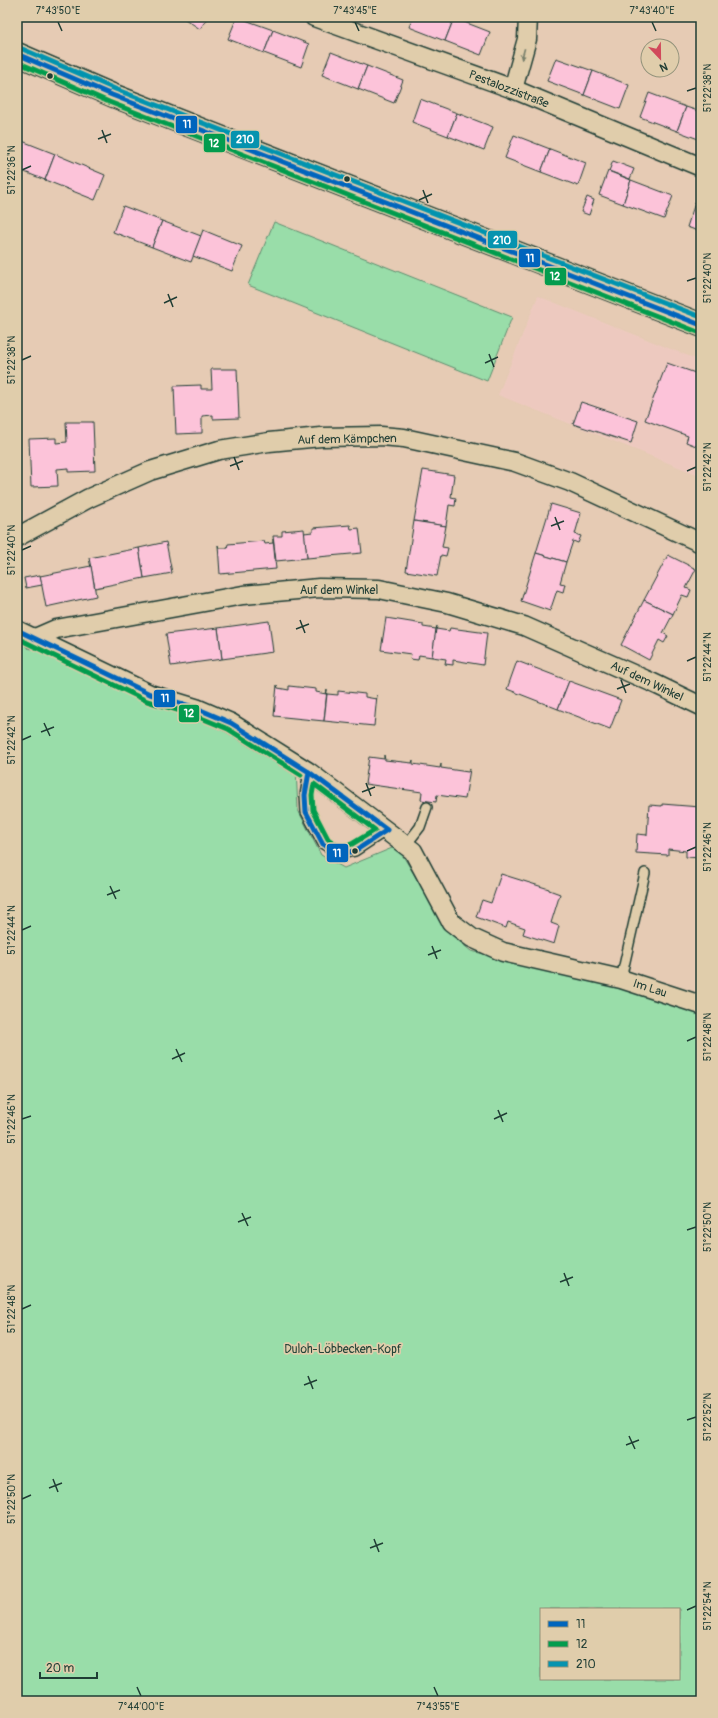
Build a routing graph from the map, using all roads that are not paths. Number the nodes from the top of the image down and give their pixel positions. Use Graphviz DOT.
graph roads {
  1 [pos="314,17"];
  2 [pos="528,17"];
  3 [pos="17,54"];
  4 [pos="17,66"];
  5 [pos="513,89"];
  6 [pos="112,96"];
  7 [pos="701,168"];
  8 [pos="701,325"];
  9 [pos="17,537"];
  10 [pos="701,543"];
  11 [pos="17,630"];
  12 [pos="33,639"];
  13 [pos="701,706"];
  14 [pos="308,772"];
  15 [pos="427,807"];
  16 [pos="387,830"];
  17 [pos="406,845"];
  18 [pos="645,873"];
  19 [pos="621,979"];
  20 [pos="701,1005"];
  1 -- 5 [label="street, Pestalozzistraße"];
  2 -- 5 [label="street, one-way"];
  3 -- 6 [label="main road"];
  4 -- 6 [label="main road"];
  5 -- 7 [label="street, Pestalozzistraße"];
  6 -- 8 [label="main road"];
  9 -- 10 [label="street, Auf dem Kämpchen"];
  11 -- 12 [label="street, Im Lau"];
  12 -- 13 [label="street, Auf dem Winkel"];
  12 -- 14 [label="street, Im Lau"];
  14 -- 16 [label="street, Im Lau"];
  14 -- 16 [label="lane"];
  15 -- 17 [label="lane"];
  16 -- 17 [label="street, Im Lau"];
  17 -- 19 [label="street, Im Lau"];
  18 -- 19 [label="lane"];
  19 -- 20 [label="street, Im Lau"];
}
